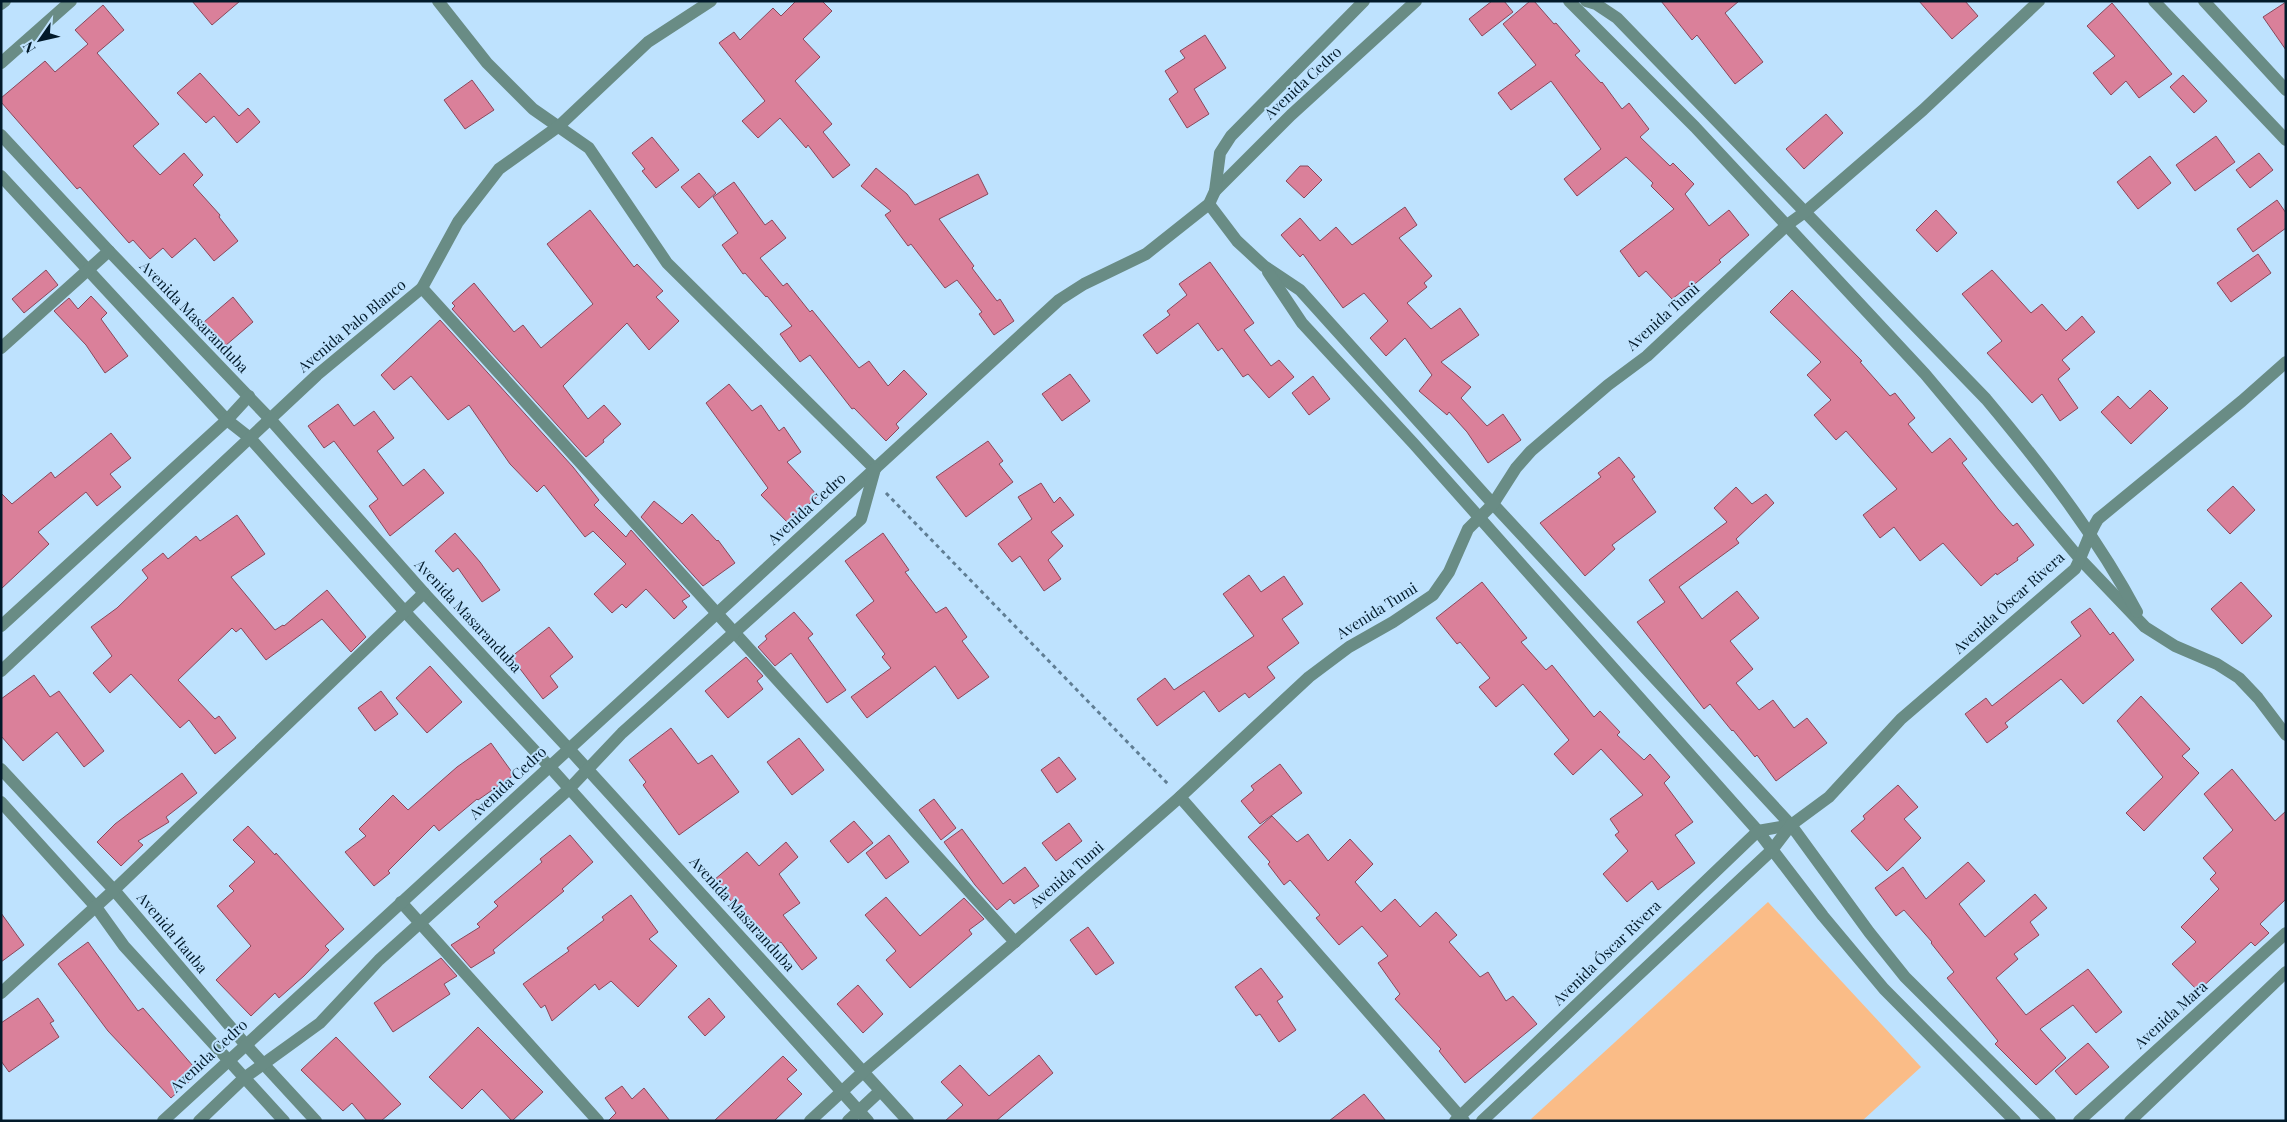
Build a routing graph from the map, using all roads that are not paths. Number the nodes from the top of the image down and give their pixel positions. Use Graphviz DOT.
graph roads {
  1 [pos="5,1"];
  2 [pos="70,1"];
  3 [pos="438,1"];
  4 [pos="711,1"];
  5 [pos="1364,1"];
  6 [pos="1416,1"];
  7 [pos="1569,1"];
  8 [pos="1586,1"];
  9 [pos="2039,1"];
  10 [pos="2154,1"];
  11 [pos="2204,1"];
  12 [pos="1,4"];
  13 [pos="1,63"];
  14 [pos="2286,90"];
  15 [pos="559,126"];
  16 [pos="1,136"];
  17 [pos="2286,140"];
  18 [pos="1,176"];
  19 [pos="1215,190"];
  20 [pos="1209,204"];
  21 [pos="1805,212"];
  22 [pos="1787,225"];
  23 [pos="109,251"];
  24 [pos="1264,266"];
  25 [pos="88,271"];
  26 [pos="422,288"];
  27 [pos="1,348"];
  28 [pos="2286,362"];
  29 [pos="249,396"];
  30 [pos="270,419"];
  31 [pos="227,420"];
  32 [pos="250,438"];
  33 [pos="875,469"];
  34 [pos="1493,504"];
  35 [pos="1479,518"];
  36 [pos="2089,534"];
  37 [pos="2080,559"];
  38 [pos="424,593"];
  39 [pos="406,613"];
  40 [pos="716,615"];
  41 [pos="1,626"];
  42 [pos="2145,627"];
  43 [pos="733,633"];
  44 [pos="1,671"];
  45 [pos="2286,735"];
  46 [pos="570,750"];
  47 [pos="549,766"];
  48 [pos="1,768"];
  49 [pos="588,770"];
  50 [pos="569,789"];
  51 [pos="1180,797"];
  52 [pos="1,802"];
  53 [pos="1791,825"];
  54 [pos="1758,831"];
  55 [pos="1772,850"];
  56 [pos="114,890"];
  57 [pos="401,902"];
  58 [pos="96,907"];
  59 [pos="420,924"];
  60 [pos="2286,933"];
  61 [pos="1015,942"];
  62 [pos="2286,972"];
  63 [pos="1,993"];
  64 [pos="245,1044"];
  65 [pos="227,1061"];
  66 [pos="263,1064"];
  67 [pos="863,1072"];
  68 [pos="244,1078"];
  69 [pos="841,1091"];
  70 [pos="880,1091"];
  71 [pos="859,1111"];
  72 [pos="1460,1119"];
  73 [pos="163,1121"];
  74 [pos="199,1121"];
  75 [pos="284,1121"];
  76 [pos="316,1121"];
  77 [pos="598,1121"];
  78 [pos="810,1121"];
  79 [pos="848,1121"];
  80 [pos="868,1121"];
  81 [pos="908,1121"];
  82 [pos="1482,1121"];
  83 [pos="2015,1121"];
  84 [pos="2050,1121"];
  85 [pos="2079,1121"];
  86 [pos="2130,1121"];
  1 -- 12 [label="street"];
  2 -- 13 [label="street"];
  3 -- 15 [label="street"];
  4 -- 15 [label="street, Avenida Palo Blanco"];
  5 -- 19 [label="street, Avenida Cedro"];
  6 -- 19 [label="street, Avenida Cedro"];
  7 -- 22 [label="street"];
  8 -- 21 [label="street"];
  9 -- 21 [label="street, Avenida Tumi"];
  10 -- 17 [label="street"];
  11 -- 14 [label="street"];
  15 -- 26 [label="street, Avenida Palo Blanco"];
  15 -- 33 [label="street"];
  16 -- 23 [label="street, Avenida Masaranduba"];
  18 -- 25 [label="street"];
  19 -- 20 [label="street, Avenida Cedro"];
  20 -- 24 [label="street"];
  20 -- 33 [label="street, Avenida Cedro"];
  21 -- 22 [label="street, Avenida Tumi"];
  21 -- 36 [label="street"];
  22 -- 34 [label="street, Avenida Tumi"];
  22 -- 37 [label="street"];
  23 -- 25 [label="street"];
  23 -- 29 [label="street, Avenida Masaranduba"];
  24 -- 34 [label="street"];
  24 -- 35 [label="street"];
  25 -- 27 [label="street"];
  25 -- 31 [label="street"];
  26 -- 30 [label="street, Avenida Palo Blanco"];
  26 -- 40 [label="street"];
  28 -- 36 [label="street, Avenida Óscar Rivera"];
  29 -- 30 [label="street, Avenida Masaranduba"];
  29 -- 31 [label="street"];
  30 -- 32 [label="street, Avenida Palo Blanco"];
  30 -- 38 [label="street, Avenida Masaranduba"];
  31 -- 32 [label="street"];
  31 -- 41 [label="street"];
  32 -- 39 [label="street"];
  32 -- 44 [label="street, Avenida Palo Blanco"];
  33 -- 40 [label="street, Avenida Cedro"];
  33 -- 43 [label="street, Avenida Cedro"];
  34 -- 35 [label="street, Avenida Tumi"];
  34 -- 53 [label="street"];
  35 -- 51 [label="street, Avenida Tumi"];
  35 -- 54 [label="street"];
  36 -- 37 [label="street, Avenida Óscar Rivera"];
  36 -- 42 [label="street"];
  37 -- 42 [label="street"];
  37 -- 53 [label="street, Avenida Óscar Rivera"];
  38 -- 39 [label="street"];
  38 -- 46 [label="street, Avenida Masaranduba"];
  39 -- 47 [label="street"];
  39 -- 56 [label="street"];
  40 -- 43 [label="street"];
  40 -- 46 [label="street, Avenida Cedro"];
  42 -- 45 [label="street"];
  43 -- 49 [label="street, Avenida Cedro"];
  43 -- 61 [label="street"];
  46 -- 47 [label="street, Avenida Cedro"];
  46 -- 49 [label="street, Avenida Masaranduba"];
  47 -- 50 [label="street"];
  47 -- 57 [label="street, Avenida Cedro"];
  48 -- 56 [label="street, Avenida Itauba"];
  49 -- 50 [label="street, Avenida Cedro"];
  49 -- 67 [label="street, Avenida Masaranduba"];
  50 -- 59 [label="street, Avenida Cedro"];
  50 -- 69 [label="street"];
  51 -- 61 [label="street, Avenida Tumi"];
  51 -- 72 [label="street"];
  52 -- 58 [label="street"];
  53 -- 54 [label="street, Avenida Óscar Rivera"];
  53 -- 55 [label="street, Avenida Óscar Rivera"];
  53 -- 84 [label="street"];
  54 -- 55 [label="street"];
  54 -- 72 [label="street, Avenida Óscar Rivera"];
  55 -- 82 [label="street, Avenida Óscar Rivera"];
  55 -- 83 [label="street"];
  56 -- 58 [label="street"];
  56 -- 64 [label="street, Avenida Itauba"];
  57 -- 59 [label="street"];
  57 -- 64 [label="street, Avenida Cedro"];
  58 -- 63 [label="street"];
  58 -- 65 [label="street"];
  59 -- 66 [label="street, Avenida Cedro"];
  59 -- 77 [label="street"];
  60 -- 85 [label="street, Avenida Mara"];
  61 -- 67 [label="street, Avenida Tumi"];
  62 -- 86 [label="street"];
  64 -- 65 [label="street, Avenida Cedro"];
  64 -- 66 [label="street, Avenida Itauba"];
  65 -- 68 [label="street"];
  65 -- 73 [label="street, Avenida Cedro"];
  66 -- 68 [label="street, Avenida Cedro"];
  66 -- 76 [label="street, Avenida Itauba"];
  67 -- 69 [label="street, Avenida Tumi"];
  67 -- 70 [label="street, Avenida Masaranduba"];
  68 -- 74 [label="street, Avenida Cedro"];
  68 -- 75 [label="street"];
  69 -- 71 [label="street"];
  69 -- 78 [label="street, Avenida Tumi"];
  70 -- 71 [label="street"];
  70 -- 81 [label="street, Avenida Masaranduba"];
  71 -- 79 [label="street"];
  71 -- 80 [label="street"];
}
